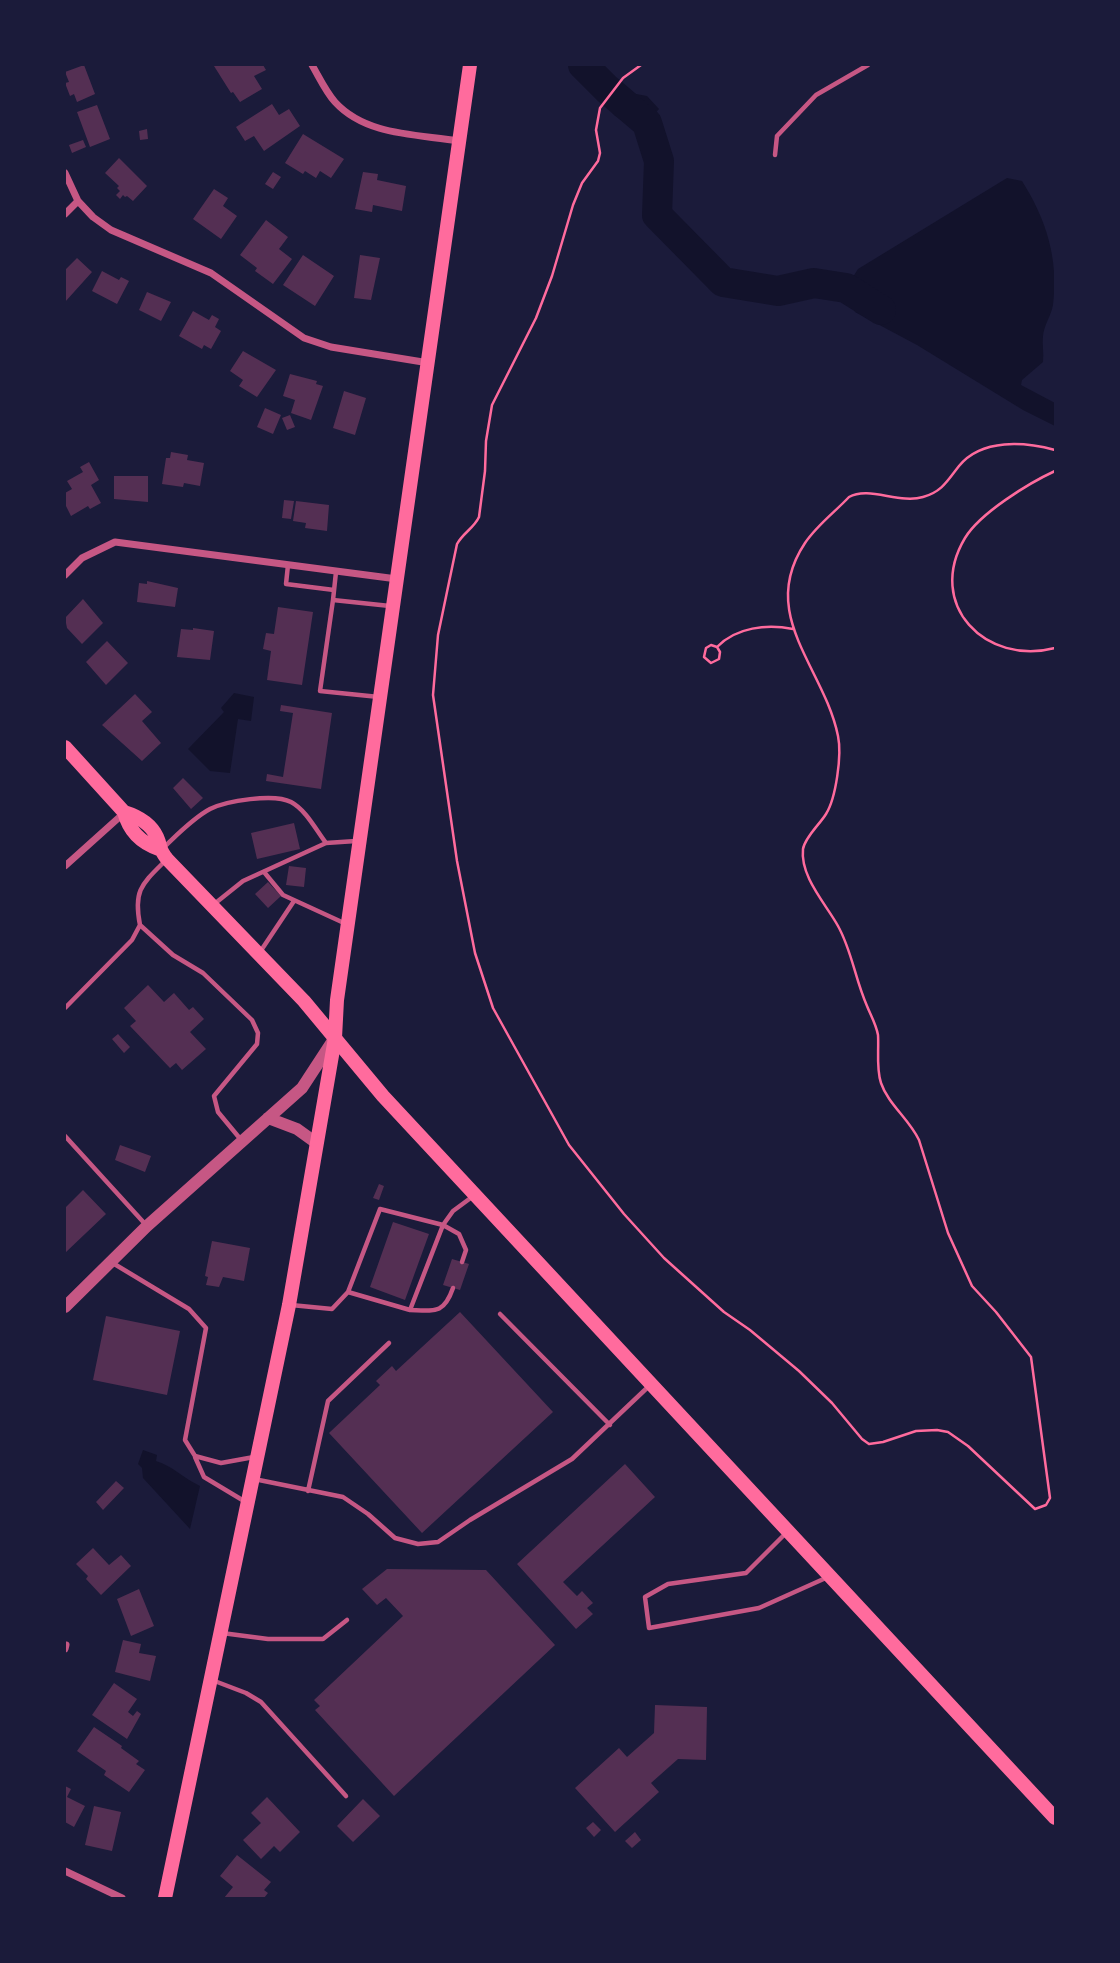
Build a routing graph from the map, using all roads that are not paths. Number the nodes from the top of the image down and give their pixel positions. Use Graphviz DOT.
graph roads {
  1 [pos="312,65"];
  2 [pos="470,65"];
  3 [pos="868,65"];
  4 [pos="459,141"];
  5 [pos="775,155"];
  6 [pos="65,173"];
  7 [pos="78,201"];
  8 [pos="65,214"];
  9 [pos="429,363"];
  10 [pos="288,565"];
  11 [pos="336,572"];
  12 [pos="65,575"];
  13 [pos="398,579"];
  14 [pos="334,590"];
  15 [pos="332,600"];
  16 [pos="394,606"];
  17 [pos="381,698"];
  18 [pos="65,747"];
  19 [pos="124,812"];
  20 [pos="360,840"];
  21 [pos="326,844"];
  22 [pos="162,853"];
  23 [pos="65,866"];
  24 [pos="264,872"];
  25 [pos="294,901"];
  26 [pos="213,905"];
  27 [pos="140,925"];
  28 [pos="348,925"];
  29 [pos="258,954"];
  30 [pos="65,1008"];
  31 [pos="335,1038"];
  32 [pos="268,1118"];
  33 [pos="65,1136"];
  34 [pos="242,1141"];
  35 [pos="316,1142"];
  36 [pos="475,1194"];
  37 [pos="443,1225"];
  38 [pos="147,1226"];
  39 [pos="111,1262"];
  40 [pos="462,1262"];
  41 [pos="453,1288"];
  42 [pos="348,1292"];
  43 [pos="289,1305"];
  44 [pos="65,1307"];
  45 [pos="410,1310"];
  46 [pos="500,1314"];
  47 [pos="389,1343"];
  48 [pos="652,1384"];
  49 [pos="610,1424"];
  50 [pos="195,1456"];
  51 [pos="258,1456"];
  52 [pos="253,1479"];
  53 [pos="308,1491"];
  54 [pos="248,1503"];
  55 [pos="787,1532"];
  56 [pos="828,1577"];
  57 [pos="347,1620"];
  58 [pos="221,1633"];
  59 [pos="211,1680"];
  60 [pos="346,1796"];
  61 [pos="1055,1817"];
  62 [pos="65,1871"];
  63 [pos="122,1898"];
  64 [pos="165,1898"];
  1 -- 4 [label="street"];
  2 -- 4 [label="main road"];
  3 -- 5 [label="lane"];
  4 -- 9 [label="main road"];
  6 -- 7 [label="street"];
  7 -- 8 [label="street"];
  7 -- 9 [label="street"];
  9 -- 13 [label="main road"];
  10 -- 11 [label="street"];
  10 -- 12 [label="street"];
  10 -- 14 [label="lane"];
  11 -- 13 [label="street"];
  11 -- 14 [label="lane"];
  13 -- 16 [label="main road"];
  14 -- 15 [label="lane"];
  15 -- 16 [label="lane"];
  15 -- 17 [label="lane"];
  16 -- 17 [label="main road"];
  17 -- 20 [label="main road"];
  18 -- 19 [label="main road"];
  19 -- 22 [label="main road"];
  19 -- 23 [label="street"];
  20 -- 21 [label="lane"];
  20 -- 28 [label="main road"];
  21 -- 22 [label="lane"];
  21 -- 24 [label="lane"];
  22 -- 26 [label="main road"];
  22 -- 27 [label="lane"];
  24 -- 25 [label="lane"];
  24 -- 26 [label="lane"];
  25 -- 28 [label="lane"];
  25 -- 29 [label="lane"];
  26 -- 29 [label="main road"];
  27 -- 30 [label="lane"];
  27 -- 34 [label="lane"];
  28 -- 31 [label="main road"];
  29 -- 31 [label="main road"];
  31 -- 32 [label="street"];
  31 -- 35 [label="main road"];
  31 -- 36 [label="main road"];
  32 -- 34 [label="street"];
  32 -- 35 [label="street"];
  33 -- 38 [label="lane"];
  34 -- 38 [label="street"];
  35 -- 43 [label="main road"];
  36 -- 37 [label="lane"];
  36 -- 48 [label="main road"];
  37 -- 40 [label="lane"];
  37 -- 42 [label="lane"];
  37 -- 45 [label="lane"];
  38 -- 39 [label="street"];
  39 -- 44 [label="street"];
  39 -- 50 [label="lane"];
  41 -- 45 [label="lane"];
  42 -- 43 [label="lane"];
  42 -- 45 [label="lane"];
  43 -- 51 [label="main road"];
  46 -- 49 [label="lane"];
  47 -- 53 [label="lane"];
  48 -- 49 [label="lane"];
  48 -- 55 [label="main road"];
  49 -- 53 [label="lane"];
  50 -- 51 [label="lane"];
  50 -- 54 [label="lane"];
  51 -- 52 [label="main road"];
  52 -- 53 [label="lane"];
  52 -- 54 [label="main road"];
  54 -- 58 [label="main road"];
  55 -- 56 [label="main road"];
  55 -- 56 [label="lane"];
  56 -- 61 [label="main road"];
  57 -- 58 [label="lane"];
  58 -- 59 [label="main road"];
  59 -- 60 [label="lane"];
  59 -- 64 [label="main road"];
  62 -- 63 [label="street"];
}
